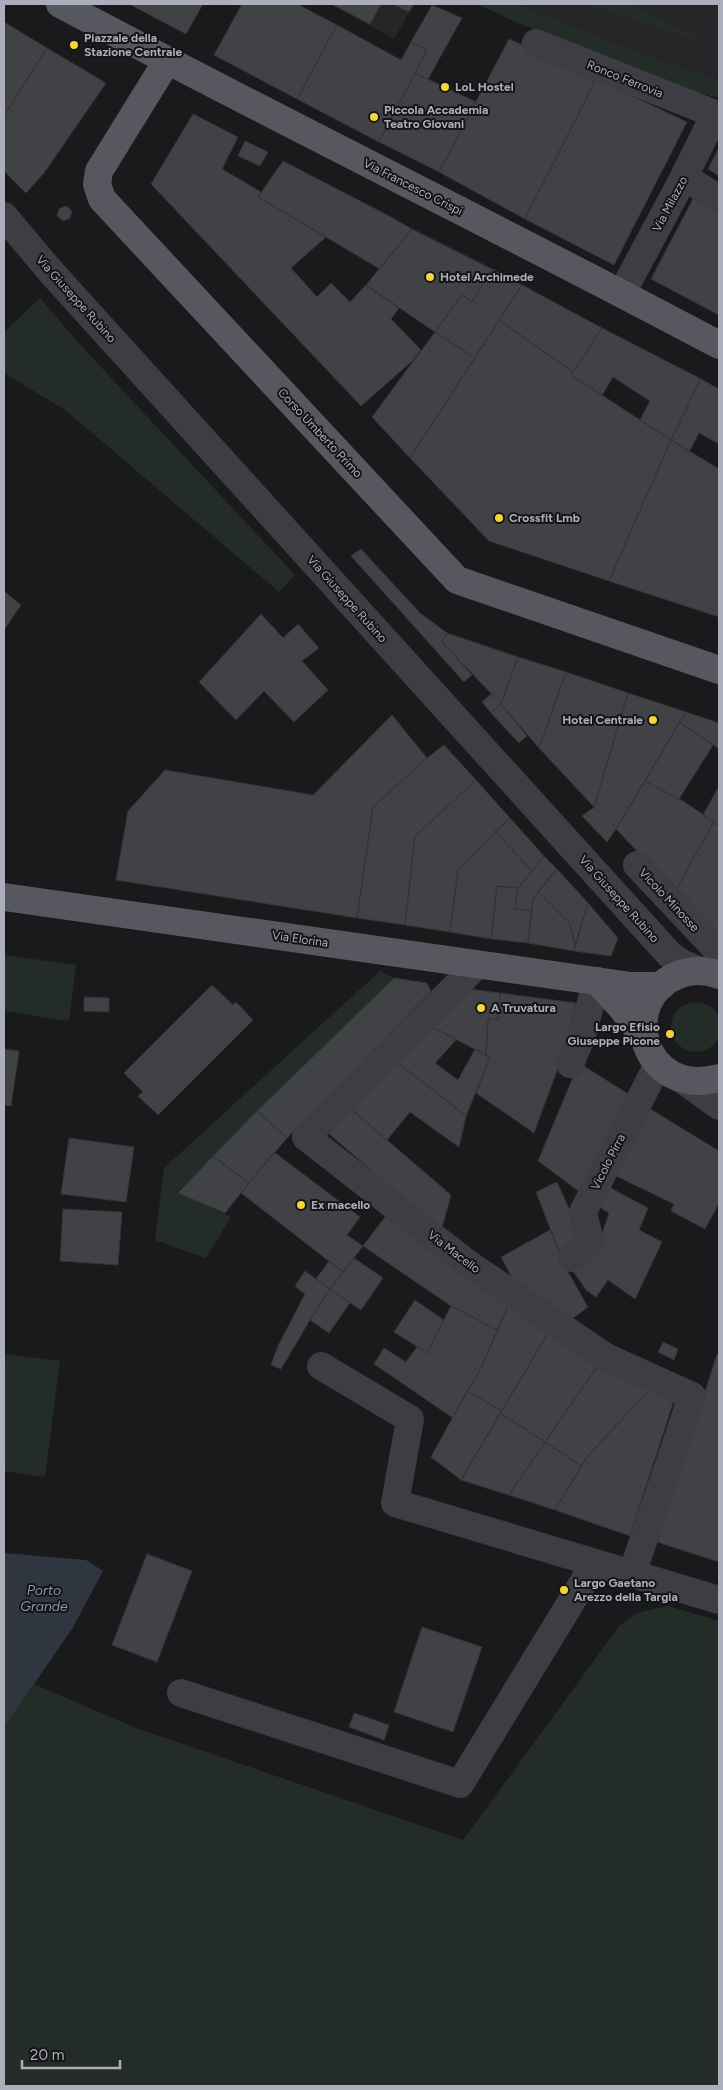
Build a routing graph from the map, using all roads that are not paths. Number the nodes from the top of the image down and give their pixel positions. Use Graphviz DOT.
graph roads {
  1 [pos="60,4"];
  2 [pos="536,42"];
  3 [pos="166,61"];
  4 [pos="716,114"];
  5 [pos="684,177"];
  6 [pos="719,199"];
  7 [pos="4,216"];
  8 [pos="622,293"];
  9 [pos="719,345"];
  10 [pos="719,670"];
  11 [pos="636,865"];
  12 [pos="4,897"];
  13 [pos="477,965"];
  14 [pos="713,968"];
  15 [pos="597,981"];
  16 [pos="661,986"];
  17 [pos="644,1038"];
  18 [pos="570,1064"];
  19 [pos="658,1064"];
  20 [pos="719,1078"];
  21 [pos="684,1080"];
  22 [pos="719,1106"];
  23 [pos="572,1258"];
  24 [pos="321,1366"];
  25 [pos="595,1563"];
  26 [pos="632,1574"];
  27 [pos="719,1600"];
  28 [pos="181,1694"];
  1 -- 3 [label="main road, Via Francesco Crispi"];
  2 -- 4 [label="street, Ronco Ferrovia"];
  3 -- 8 [label="main road, Via Francesco Crispi"];
  3 -- 10 [label="main road, Corso Umberto Primo"];
  4 -- 5 [label="street, Via Milazzo"];
  5 -- 6 [label="street"];
  5 -- 8 [label="street, Via Milazzo"];
  7 -- 14 [label="street, Via Giuseppe Rubino"];
  8 -- 9 [label="main road, Via Francesco Crispi"];
  11 -- 14 [label="street, Vicolo Minosse"];
  12 -- 13 [label="main road, Via Elorina"];
  13 -- 15 [label="main road, Via Elorina"];
  13 -- 26 [label="street, Via Macello"];
  14 -- 16 [label="main road"];
  15 -- 16 [label="main road, Via Elorina"];
  15 -- 17 [label="main road"];
  15 -- 18 [label="street"];
  16 -- 17 [label="main road"];
  17 -- 19 [label="main road"];
  19 -- 21 [label="main road"];
  19 -- 23 [label="street, Vicolo Pirra"];
  20 -- 21 [label="main road"];
  21 -- 22 [label="street"];
  24 -- 25 [label="street"];
  25 -- 26 [label="street"];
  25 -- 28 [label="street"];
  26 -- 27 [label="street"];
}
